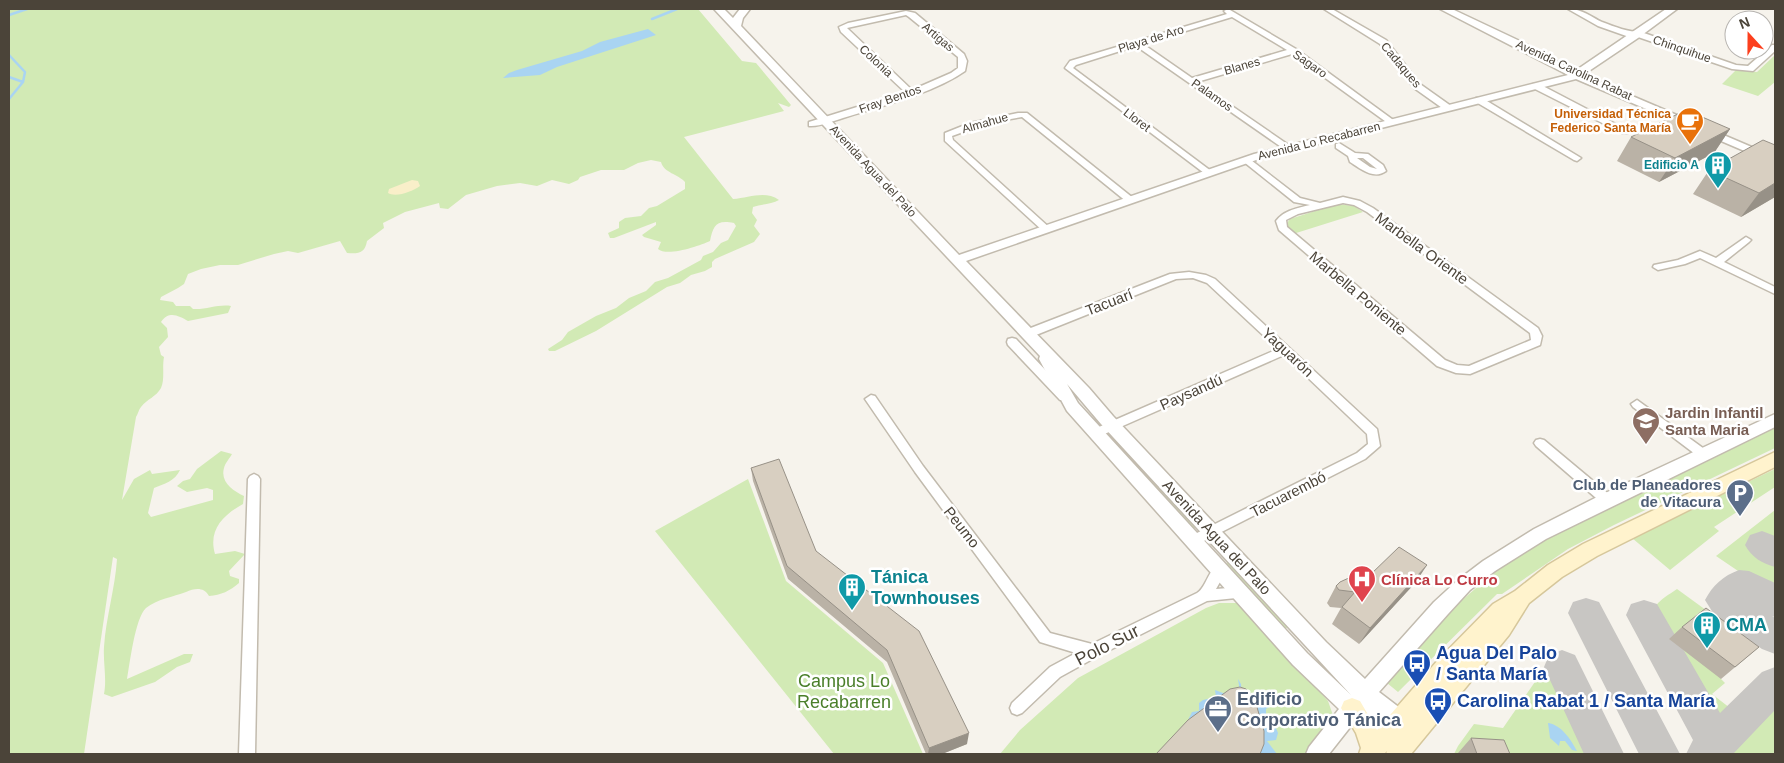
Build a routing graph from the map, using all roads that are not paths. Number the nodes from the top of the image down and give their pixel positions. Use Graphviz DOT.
graph roads {
  1 [pos="719,9"];
  2 [pos="745,9"];
  3 [pos="1224,9"];
  4 [pos="1327,9"];
  5 [pos="1445,9"];
  6 [pos="1572,9"];
  7 [pos="1672,9"];
  8 [pos="1233,14"];
  9 [pos="736,27"];
  10 [pos="843,28"];
  11 [pos="1637,35"];
  12 [pos="1137,43"];
  13 [pos="1775,47"];
  14 [pos="1293,51"];
  15 [pos="963,66"];
  16 [pos="1070,66"];
  17 [pos="1578,75"];
  18 [pos="1191,80"];
  19 [pos="1536,86"];
  20 [pos="911,92"];
  21 [pos="1479,100"];
  22 [pos="1448,108"];
  23 [pos="825,121"];
  24 [pos="1392,122"];
  25 [pos="812,124"];
  26 [pos="1625,131"];
  27 [pos="1332,140"];
  28 [pos="1287,148"];
  29 [pos="1353,155"];
  30 [pos="1577,158"];
  31 [pos="1247,160"];
  32 [pos="1775,161"];
  33 [pos="1208,173"];
  34 [pos="1130,200"];
  35 [pos="1298,200"];
  36 [pos="1325,203"];
  37 [pos="1295,212"];
  38 [pos="1046,229"];
  39 [pos="1746,240"];
  40 [pos="957,260"];
  41 [pos="1717,262"];
  42 [pos="1658,268"];
  43 [pos="1192,275"];
  44 [pos="1773,287"];
  45 [pos="1027,334"];
  46 [pos="1012,342"];
  47 [pos="1286,350"];
  48 [pos="1470,370"];
  49 [pos="871,398"];
  50 [pos="1637,404"];
  51 [pos="1072,407"];
  52 [pos="1775,420"];
  53 [pos="1114,426"];
  54 [pos="1096,433"];
  55 [pos="1375,439"];
  56 [pos="1540,443"];
  57 [pos="1704,454"];
  58 [pos="1775,459"];
  59 [pos="254,479"];
  60 [pos="1607,500"];
  61 [pos="1213,532"];
  62 [pos="1194,541"];
  63 [pos="1234,554"];
  64 [pos="1217,567"];
  65 [pos="1241,593"];
  66 [pos="1205,595"];
  67 [pos="1303,631"];
  68 [pos="1284,640"];
  69 [pos="1093,651"];
  70 [pos="1358,701"];
  71 [pos="1017,708"];
  72 [pos="1404,730"];
  73 [pos="1372,752"];
  74 [pos="247,754"];
  75 [pos="1316,754"];
  76 [pos="1396,754"];
  1 -- 9 [label="street, Avenida Agua del Palo"];
  2 -- 9 [label="street"];
  3 -- 8 [label="street, Sagaro"];
  4 -- 22 [label="street, Cadaques"];
  5 -- 17 [label="street, Avenida Carolina Rabat"];
  6 -- 11 [label="street"];
  7 -- 11 [label="street, Avenida Lo Recabarren"];
  8 -- 12 [label="street, Playa de Aro"];
  8 -- 14 [label="street, Sagaro"];
  9 -- 23 [label="street, Avenida Agua del Palo"];
  10 -- 15 [label="street, Artigas"];
  10 -- 20 [label="street, Colonia"];
  11 -- 13 [label="street, Chinquihue"];
  11 -- 17 [label="street, Avenida Lo Recabarren"];
  12 -- 16 [label="street, Playa de Aro"];
  12 -- 18 [label="street, Palamos"];
  14 -- 18 [label="street, Blanes"];
  14 -- 24 [label="street, Sagaro"];
  15 -- 20 [label="street, Fray Bentos"];
  16 -- 33 [label="street, Lloret"];
  17 -- 19 [label="street, Avenida Lo Recabarren"];
  17 -- 32 [label="street, Avenida Carolina Rabat"];
  18 -- 28 [label="street, Palamos"];
  19 -- 21 [label="street, Avenida Lo Recabarren"];
  19 -- 26 [label="street"];
  20 -- 23 [label="street, Fray Bentos"];
  21 -- 22 [label="street, Avenida Lo Recabarren"];
  21 -- 30 [label="street"];
  22 -- 24 [label="street, Avenida Lo Recabarren"];
  23 -- 25 [label="street, Fray Bentos"];
  23 -- 40 [label="street, Avenida Agua del Palo"];
  24 -- 27 [label="street, Avenida Lo Recabarren"];
  27 -- 28 [label="street, Avenida Lo Recabarren"];
  27 -- 29 [label="street"];
  28 -- 31 [label="street, Avenida Lo Recabarren"];
  31 -- 33 [label="street, Avenida Lo Recabarren"];
  31 -- 35 [label="street"];
  33 -- 34 [label="street, Avenida Lo Recabarren"];
  34 -- 38 [label="street, Avenida Lo Recabarren"];
  34 -- 38 [label="street, Almahue"];
  35 -- 36 [label="street"];
  35 -- 37 [label="street"];
  36 -- 37 [label="street, Marbella Oriente"];
  36 -- 48 [label="street, Marbella Oriente"];
  37 -- 48 [label="street, Marbella Poniente"];
  38 -- 40 [label="street, Avenida Lo Recabarren"];
  39 -- 41 [label="street"];
  40 -- 45 [label="street, Avenida Agua del Palo"];
  41 -- 42 [label="street"];
  41 -- 44 [label="street"];
  43 -- 45 [label="street, Tacuarí"];
  43 -- 47 [label="street, Yaguarón"];
  45 -- 51 [label="street, Avenida Agua del Palo"];
  45 -- 53 [label="street, Avenida Agua del Palo"];
  46 -- 51 [label="street, Avenida Agua del Palo"];
  47 -- 53 [label="street, Paysandú"];
  47 -- 55 [label="street, Yaguarón"];
  49 -- 69 [label="street, Peumo"];
  50 -- 57 [label="street"];
  51 -- 54 [label="street, Avenida Agua del Palo"];
  52 -- 57 [label="street"];
  53 -- 54 [label="street, Paysandú"];
  53 -- 61 [label="street, Avenida Agua del Palo"];
  54 -- 62 [label="street, Avenida Agua del Palo"];
  55 -- 61 [label="street, Tacuarembó"];
  56 -- 60 [label="street"];
  57 -- 60 [label="street"];
  58 -- 72 [label="main road"];
  59 -- 74 [label="street"];
  60 -- 70 [label="street"];
  61 -- 62 [label="street, Tacuarembó"];
  61 -- 63 [label="street, Avenida Agua del Palo"];
  62 -- 64 [label="street, Avenida Agua del Palo"];
  63 -- 64 [label="street"];
  63 -- 67 [label="street, Avenida Agua del Palo"];
  64 -- 65 [label="street, Avenida Agua del Palo"];
  64 -- 66 [label="street"];
  65 -- 66 [label="street, Polo Sur"];
  65 -- 68 [label="street, Avenida Agua del Palo"];
  66 -- 69 [label="street, Polo Sur"];
  67 -- 68 [label="street"];
  67 -- 70 [label="street, Avenida Agua del Palo"];
  68 -- 70 [label="street, Avenida Agua del Palo"];
  69 -- 71 [label="street, Polo Sur"];
  70 -- 72 [label="street, Avenida Agua del Palo"];
  70 -- 73 [label="main road"];
  70 -- 75 [label="street"];
  72 -- 73 [label="main road"];
  72 -- 76 [label="main road"];
}
